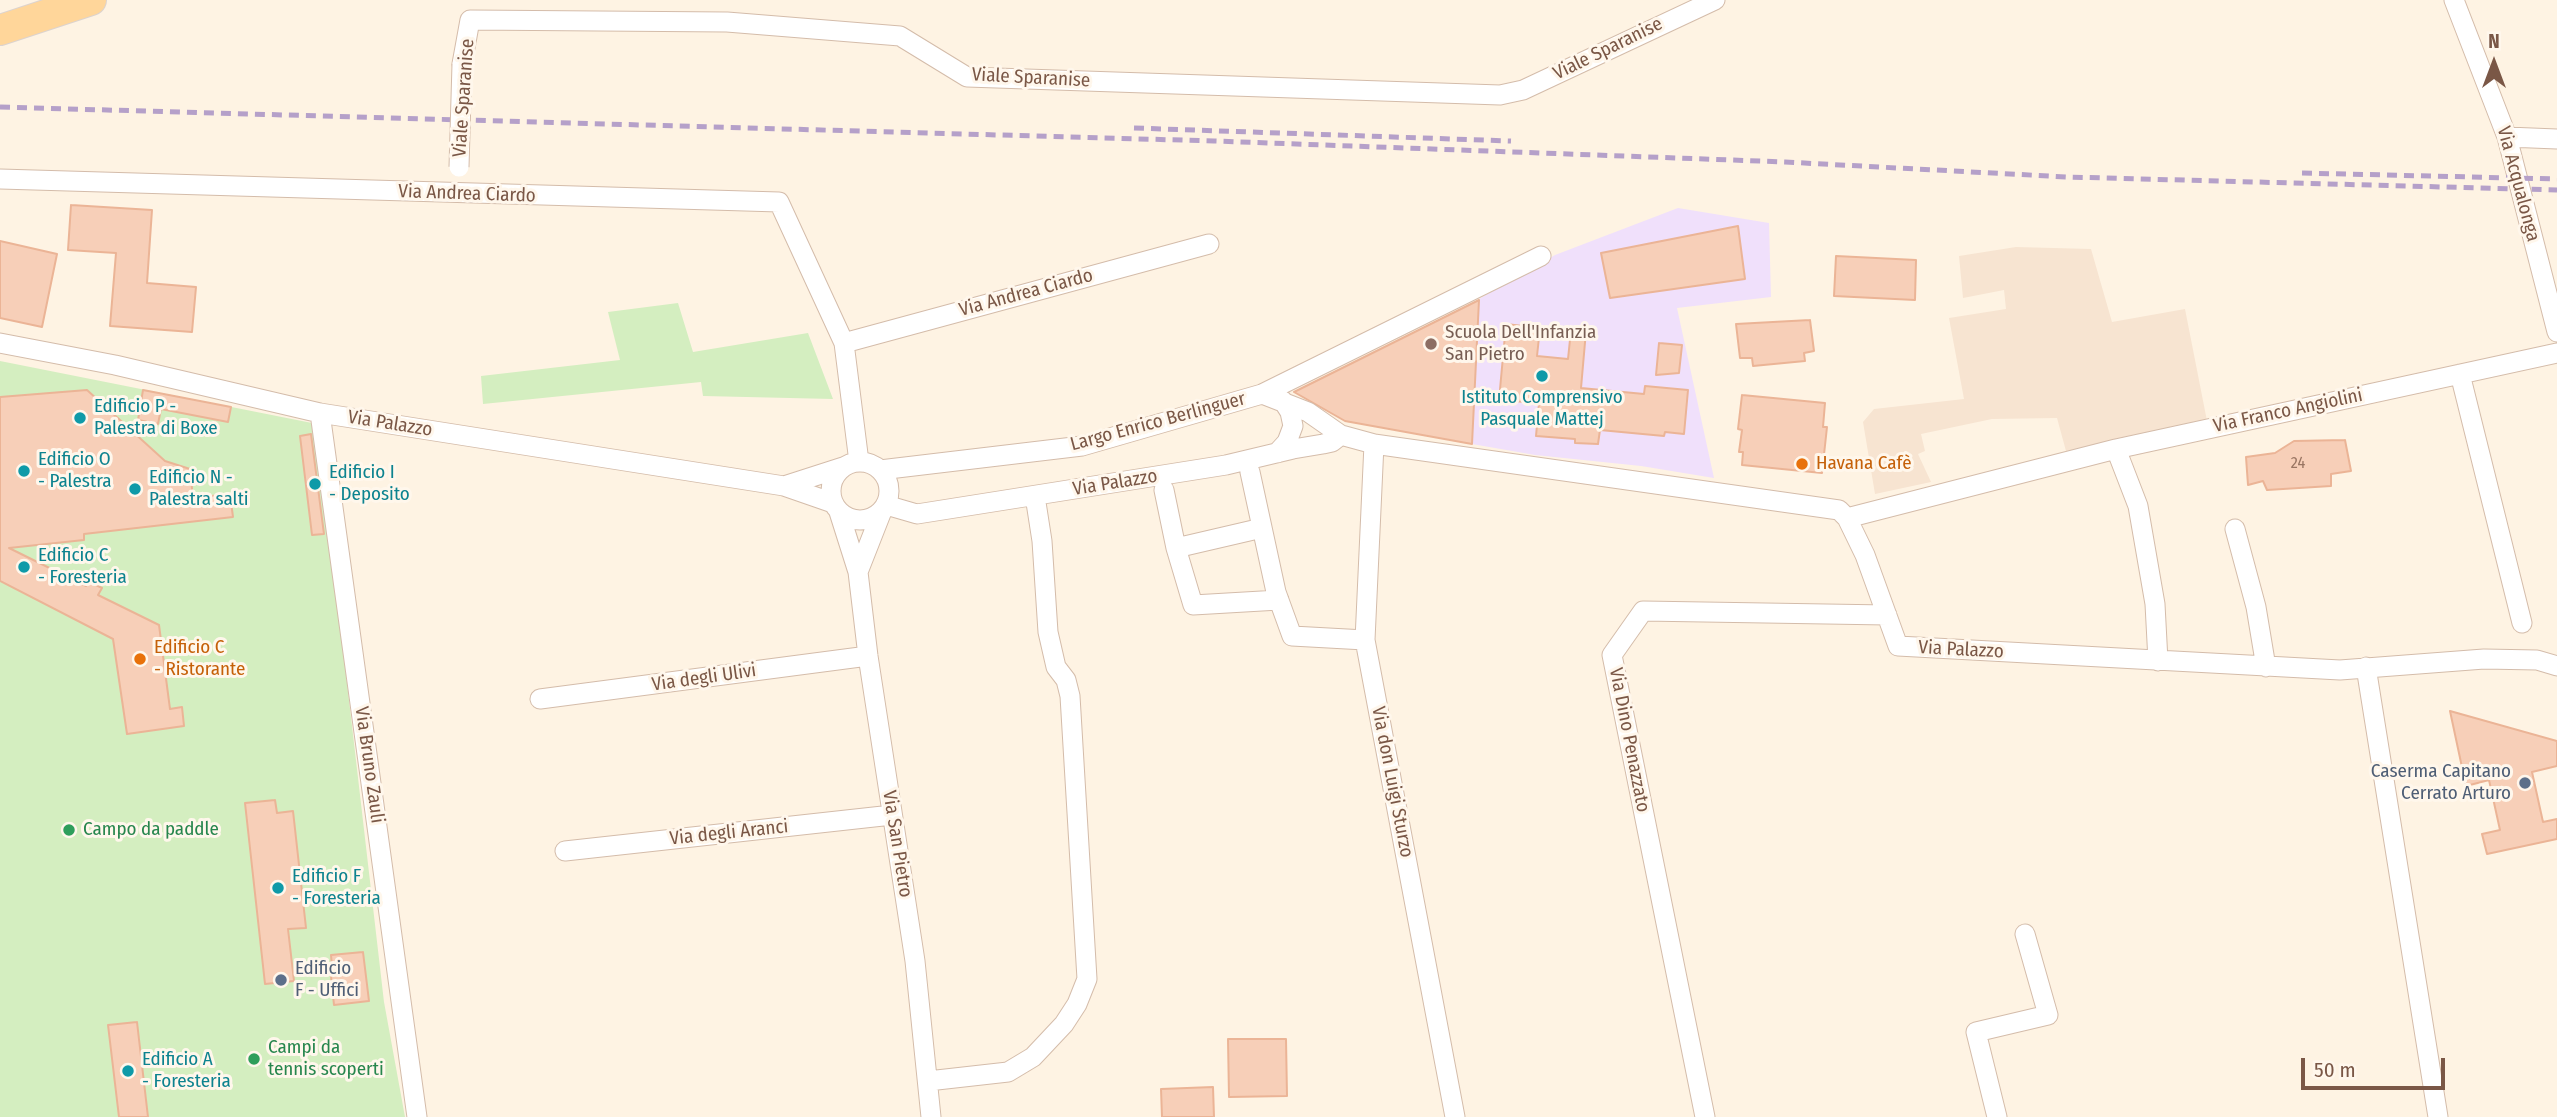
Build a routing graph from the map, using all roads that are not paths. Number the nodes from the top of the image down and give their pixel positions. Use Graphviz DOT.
graph roads {
  1 [pos="91,0"];
  2 [pos="1714,0"];
  3 [pos="2454,0"];
  4 [pos="0,30"];
  5 [pos="2507,137"];
  6 [pos="2557,139"];
  7 [pos="0,179"];
  8 [pos="457,194"];
  9 [pos="1209,244"];
  10 [pos="1541,256"];
  11 [pos="2557,332"];
  12 [pos="0,343"];
  13 [pos="844,343"];
  14 [pos="2557,353"];
  15 [pos="2460,374"];
  16 [pos="1262,394"];
  17 [pos="1283,401"];
  18 [pos="320,413"];
  19 [pos="1341,435"];
  20 [pos="1374,444"];
  21 [pos="2116,449"];
  22 [pos="1277,453"];
  23 [pos="851,464"];
  24 [pos="880,470"];
  25 [pos="1250,472"];
  26 [pos="784,486"];
  27 [pos="1164,490"];
  28 [pos="1035,496"];
  29 [pos="836,508"];
  30 [pos="884,508"];
  31 [pos="1847,517"];
  32 [pos="1262,528"];
  33 [pos="2235,529"];
  34 [pos="1177,548"];
  35 [pos="858,572"];
  36 [pos="1279,600"];
  37 [pos="1887,615"];
  38 [pos="2522,623"];
  39 [pos="1365,640"];
  40 [pos="868,656"];
  41 [pos="2158,661"];
  42 [pos="2557,666"];
  43 [pos="2266,667"];
  44 [pos="2366,667"];
  45 [pos="540,699"];
  46 [pos="892,815"];
  47 [pos="565,851"];
  48 [pos="2025,934"];
  49 [pos="928,1081"];
  50 [pos="417,1117"];
  51 [pos="932,1117"];
  52 [pos="1455,1117"];
  53 [pos="1705,1117"];
  54 [pos="1997,1117"];
  55 [pos="2438,1117"];
  1 -- 4 [label="main road"];
  2 -- 8 [label="street, Viale Sparanise, bridge"];
  3 -- 5 [label="street, Via Acqualonga"];
  5 -- 6 [label="street"];
  5 -- 11 [label="street, Via Acqualonga"];
  7 -- 8 [label="street, Via Andrea Ciardo"];
  8 -- 13 [label="street, Via Andrea Ciardo"];
  9 -- 13 [label="street, Via Andrea Ciardo"];
  10 -- 16 [label="street"];
  12 -- 18 [label="street, Via Palazzo"];
  13 -- 23 [label="street, Via Andrea Ciardo"];
  14 -- 15 [label="street, Via Franco Angiolini"];
  15 -- 21 [label="street, Via Franco Angiolini"];
  15 -- 38 [label="street"];
  16 -- 17 [label="street, Largo Enrico Berlinguer"];
  16 -- 24 [label="street, Largo Enrico Berlinguer"];
  17 -- 19 [label="street, Largo Enrico Berlinguer"];
  17 -- 22 [label="street"];
  18 -- 26 [label="street, Via Palazzo"];
  18 -- 50 [label="street, Via Bruno Zauli"];
  19 -- 20 [label="street, Largo Enrico Berlinguer"];
  19 -- 22 [label="street, Via Palazzo"];
  20 -- 31 [label="street"];
  20 -- 39 [label="street, Via don Luigi Sturzo"];
  21 -- 31 [label="street, Via Franco Angiolini"];
  21 -- 41 [label="street"];
  22 -- 28 [label="street, Via Palazzo"];
  23 -- 24 [label="street"];
  23 -- 26 [label="street, Via Palazzo"];
  23 -- 29 [label="street"];
  24 -- 30 [label="street"];
  25 -- 32 [label="street"];
  26 -- 29 [label="street, Via Palazzo"];
  27 -- 34 [label="street"];
  28 -- 30 [label="street, Via Palazzo"];
  28 -- 49 [label="street"];
  29 -- 30 [label="street"];
  29 -- 35 [label="street, Via San Pietro"];
  30 -- 35 [label="street, Via San Pietro"];
  31 -- 37 [label="street, Via Palazzo"];
  32 -- 34 [label="street"];
  32 -- 36 [label="street"];
  33 -- 43 [label="street"];
  34 -- 36 [label="street"];
  35 -- 40 [label="street, Via San Pietro"];
  36 -- 39 [label="street"];
  37 -- 41 [label="street, Via Palazzo"];
  37 -- 53 [label="street, Via Dino Penazzato"];
  39 -- 52 [label="street, Via don Luigi Sturzo"];
  40 -- 45 [label="street, Via degli Ulivi"];
  40 -- 46 [label="street, Via San Pietro"];
  41 -- 43 [label="street, Via Palazzo"];
  42 -- 44 [label="street, Via Palazzo"];
  43 -- 44 [label="street, Via Palazzo"];
  44 -- 55 [label="street"];
  46 -- 47 [label="street, Via degli Aranci"];
  46 -- 49 [label="street, Via San Pietro"];
  48 -- 54 [label="street"];
  49 -- 51 [label="street, Via San Pietro"];
}
